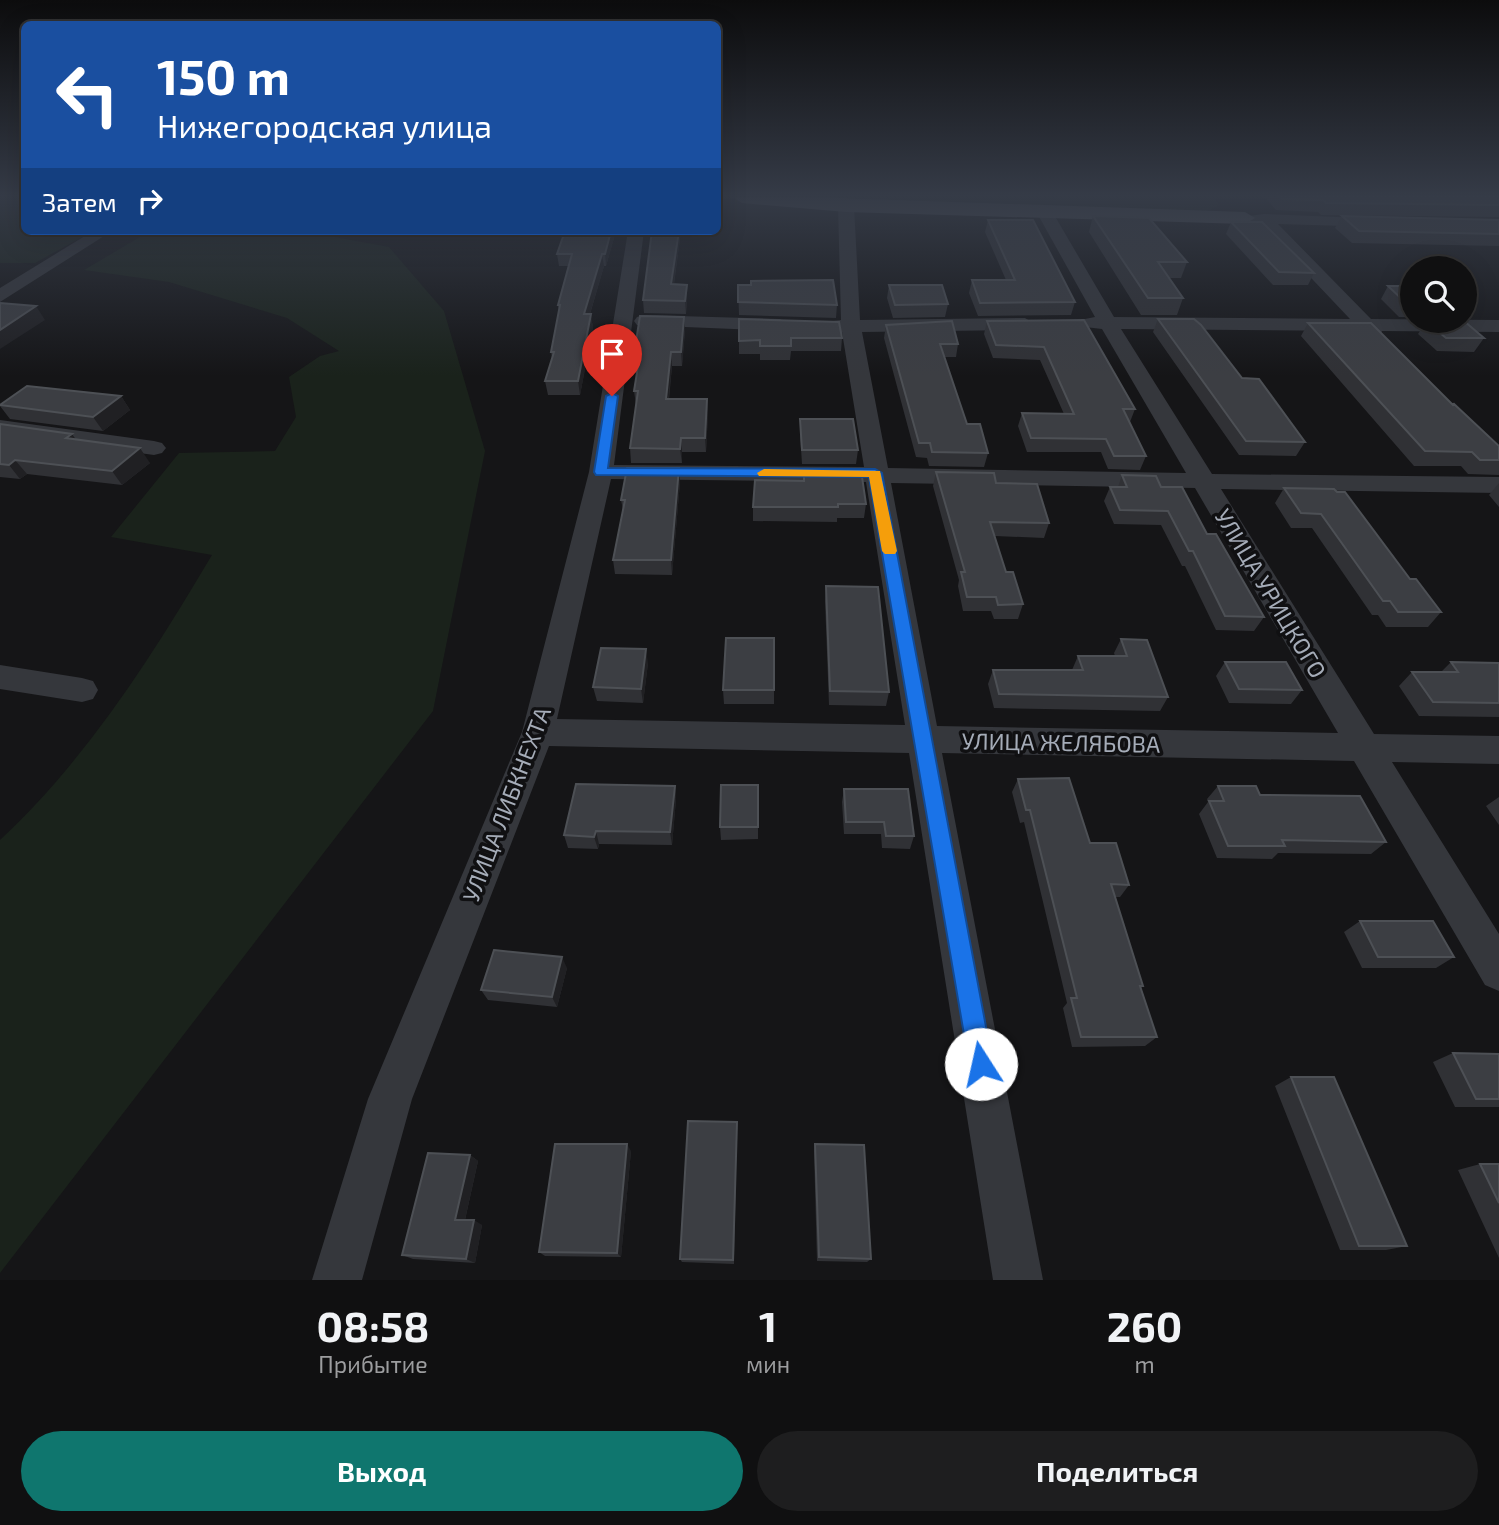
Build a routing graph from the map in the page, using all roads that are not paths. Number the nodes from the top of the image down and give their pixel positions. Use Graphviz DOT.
graph roads {
  1 [pos="63,257"];
  2 [pos="632,257"];
  3 [pos="848,257"];
  4 [pos="1070,257"];
  5 [pos="1294,257"];
  6 [pos="0,296"];
  7 [pos="623,320"];
  8 [pos="1108,323"];
  9 [pos="1040,324"];
  10 [pos="1068,324"];
  11 [pos="1367,326"];
  12 [pos="851,327"];
  13 [pos="1499,327"];
  14 [pos="1386,344"];
  15 [pos="0,427"];
  16 [pos="154,448"];
  17 [pos="601,472"];
  18 [pos="875,473"];
  19 [pos="1204,483"];
  20 [pos="1499,485"];
  21 [pos="0,677"];
  22 [pos="82,690"];
  23 [pos="538,732"];
  24 [pos="925,740"];
  25 [pos="1364,746"];
  26 [pos="1499,750"];
  27 [pos="1499,971"];
  28 [pos="337,1280"];
  29 [pos="1018,1280"];
  1 -- 6 [label="street"];
  2 -- 7 [label="street, УЛИЦА ЛИБКНЕХТА"];
  3 -- 12 [label="street"];
  4 -- 8 [label="street, УЛИЦА УРИЦКОГО"];
  5 -- 11 [label="street"];
  7 -- 12 [label="street"];
  7 -- 17 [label="street, УЛИЦА ЛИБКНЕХТА"];
  8 -- 10 [label="street"];
  8 -- 11 [label="street"];
  8 -- 19 [label="street, УЛИЦА УРИЦКОГО"];
  9 -- 12 [label="street"];
  11 -- 13 [label="street"];
  11 -- 14 [label="street"];
  12 -- 18 [label="street"];
  15 -- 16 [label="street"];
  17 -- 18 [label="street"];
  17 -- 23 [label="street, УЛИЦА ЛИБКНЕХТА"];
  18 -- 19 [label="street"];
  18 -- 24 [label="street"];
  19 -- 20 [label="street"];
  19 -- 25 [label="street, УЛИЦА УРИЦКОГО"];
  21 -- 22 [label="street"];
  23 -- 24 [label="street, УЛИЦА ЖЕЛЯБОВА"];
  23 -- 28 [label="street, УЛИЦА ЛИБКНЕХТА"];
  24 -- 25 [label="street, УЛИЦА ЖЕЛЯБОВА"];
  24 -- 29 [label="street"];
  25 -- 26 [label="street, УЛИЦА ЖЕЛЯБОВА"];
  25 -- 27 [label="street, УЛИЦА УРИЦКОГО"];
}
